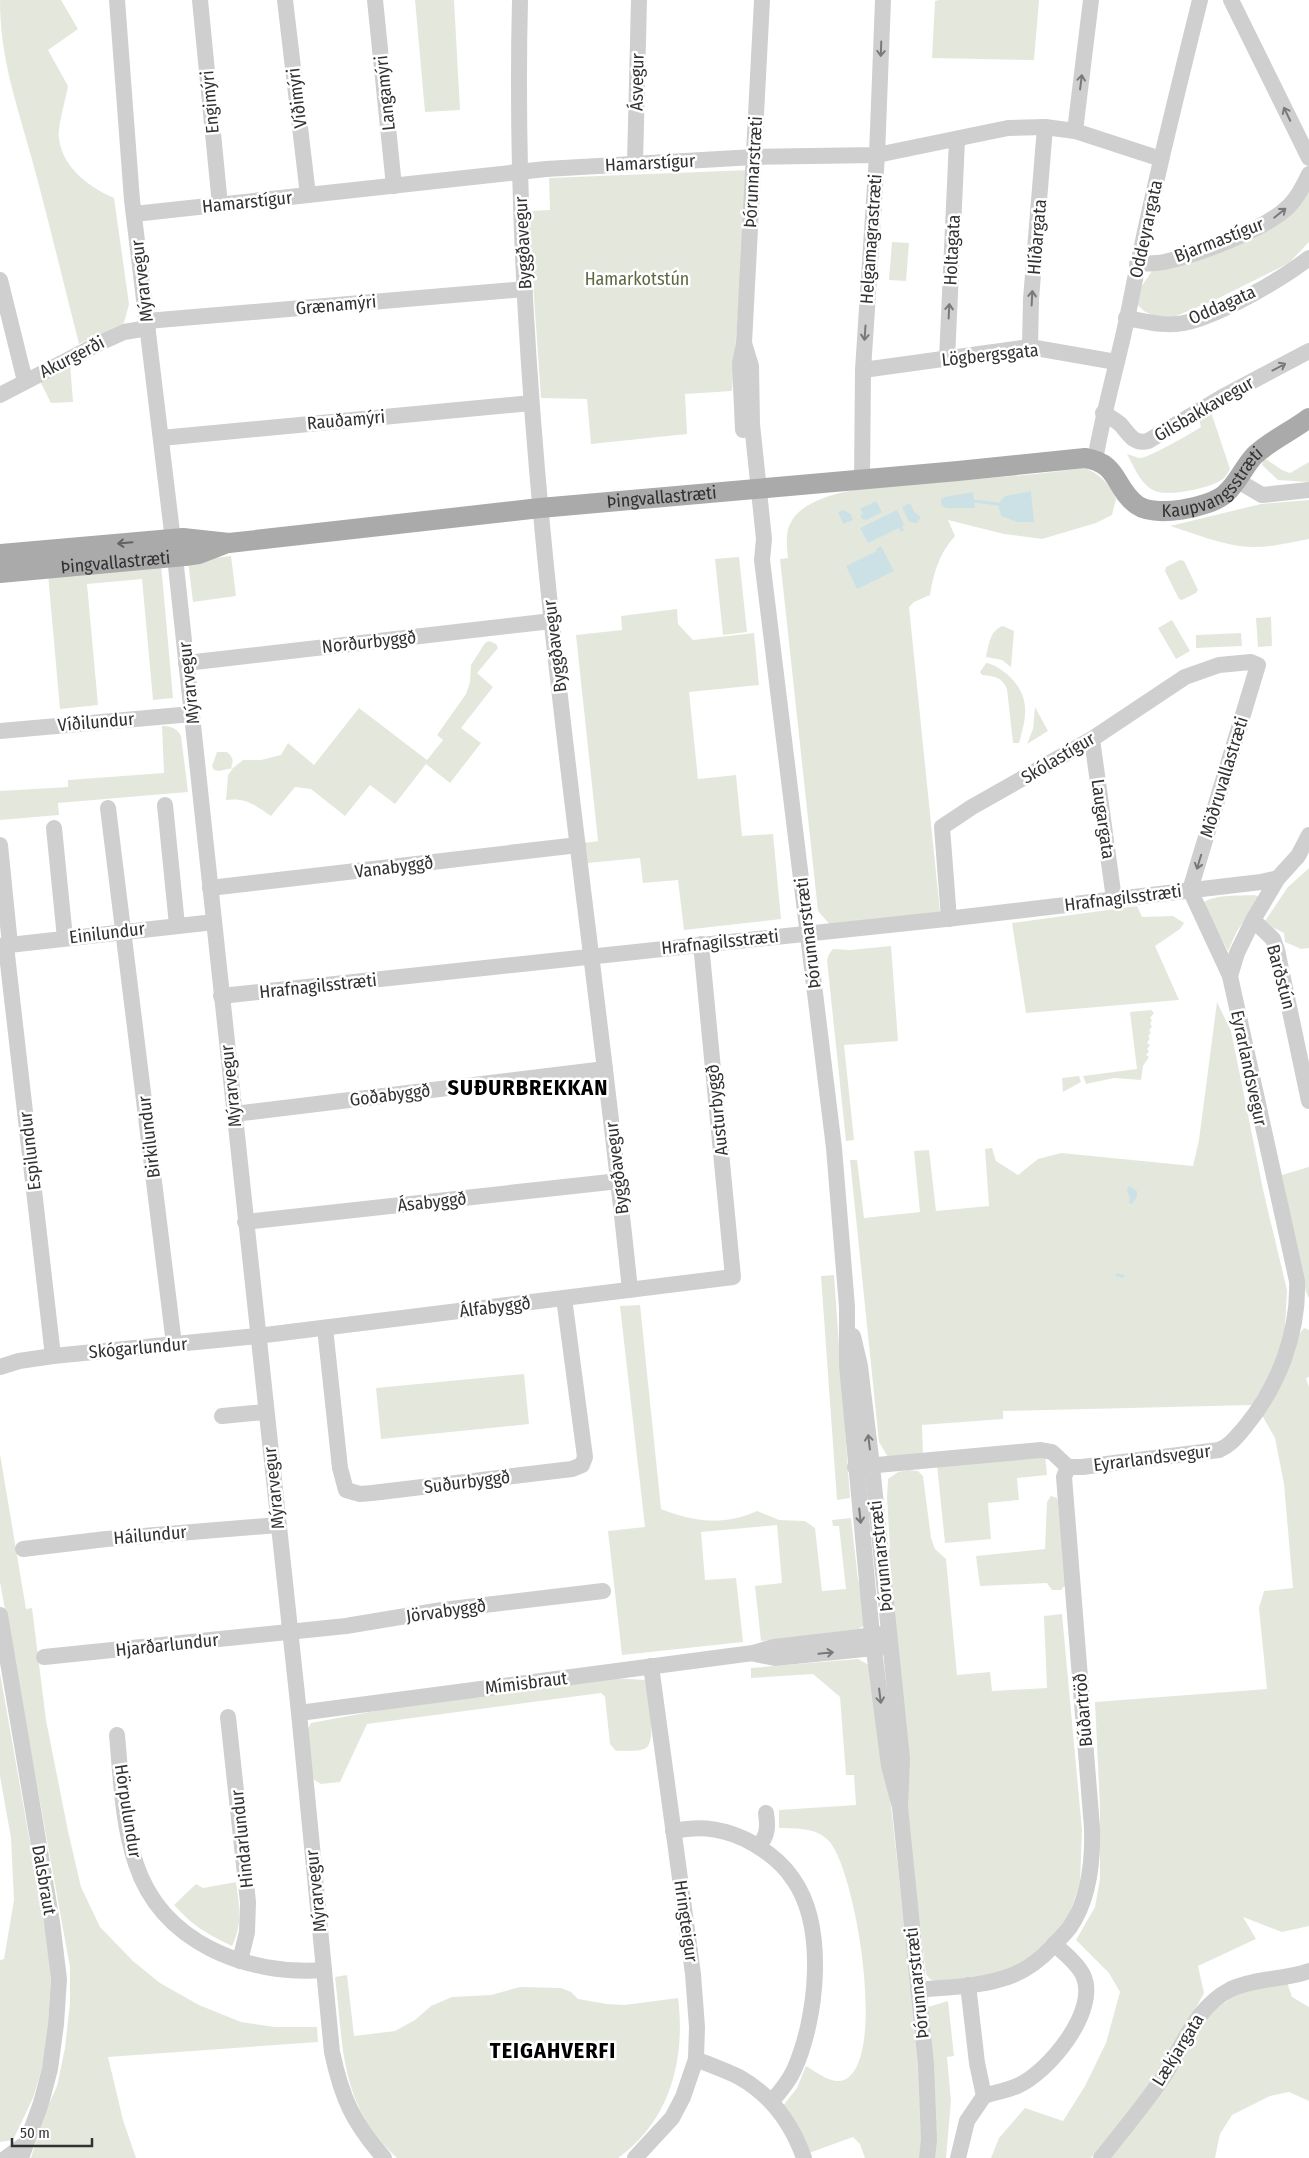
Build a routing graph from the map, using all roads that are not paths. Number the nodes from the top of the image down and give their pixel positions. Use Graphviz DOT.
graph roads {
  1 [pos="117,0"];
  2 [pos="200,0"];
  3 [pos="285,0"];
  4 [pos="375,0"];
  5 [pos="520,0"];
  6 [pos="638,0"];
  7 [pos="762,0"];
  8 [pos="883,0"];
  9 [pos="1091,0"];
  10 [pos="1200,0"];
  11 [pos="1231,0"];
  12 [pos="1046,127"];
  13 [pos="1076,131"];
  14 [pos="957,140"];
  15 [pos="877,154"];
  16 [pos="754,157"];
  17 [pos="1309,158"];
  18 [pos="1162,159"];
  19 [pos="635,164"];
  20 [pos="520,172"];
  21 [pos="1309,174"];
  22 [pos="394,186"];
  23 [pos="308,195"];
  24 [pos="220,205"];
  25 [pos="134,214"];
  26 [pos="1309,258"];
  27 [pos="1137,264"];
  28 [pos="0,280"];
  29 [pos="525,289"];
  30 [pos="1126,318"];
  31 [pos="147,325"];
  32 [pos="1030,347"];
  33 [pos="1309,351"];
  34 [pos="947,359"];
  35 [pos="1116,362"];
  36 [pos="862,370"];
  37 [pos="25,381"];
  38 [pos="0,395"];
  39 [pos="531,403"];
  40 [pos="1103,413"];
  41 [pos="1309,418"];
  42 [pos="161,438"];
  43 [pos="1095,460"];
  44 [pos="862,479"];
  45 [pos="1238,481"];
  46 [pos="753,489"];
  47 [pos="1309,490"];
  48 [pos="540,508"];
  49 [pos="174,548"];
  50 [pos="0,554"];
  51 [pos="0,573"];
  52 [pos="552,621"];
  53 [pos="186,663"];
  54 [pos="1258,665"];
  55 [pos="192,714"];
  56 [pos="0,731"];
  57 [pos="1092,739"];
  58 [pos="165,804"];
  59 [pos="108,808"];
  60 [pos="54,828"];
  61 [pos="1309,835"];
  62 [pos="0,845"];
  63 [pos="578,845"];
  64 [pos="1278,878"];
  65 [pos="210,888"];
  66 [pos="1190,890"];
  67 [pos="1114,899"];
  68 [pos="949,919"];
  69 [pos="1253,920"];
  70 [pos="214,922"];
  71 [pos="178,926"];
  72 [pos="124,931"];
  73 [pos="808,934"];
  74 [pos="65,938"];
  75 [pos="701,944"];
  76 [pos="5,946"];
  77 [pos="590,956"];
  78 [pos="1230,976"];
  79 [pos="221,996"];
  80 [pos="605,1069"];
  81 [pos="1309,1100"];
  82 [pos="234,1114"];
  83 [pos="619,1181"];
  84 [pos="245,1222"];
  85 [pos="733,1277"];
  86 [pos="630,1290"];
  87 [pos="564,1298"];
  88 [pos="1298,1300"];
  89 [pos="847,1307"];
  90 [pos="1309,1316"];
  91 [pos="325,1328"];
  92 [pos="257,1336"];
  93 [pos="174,1344"];
  94 [pos="53,1356"];
  95 [pos="0,1359"];
  96 [pos="18,1361"];
  97 [pos="0,1368"];
  98 [pos="265,1412"];
  99 [pos="222,1416"];
  100 [pos="872,1466"];
  101 [pos="855,1467"];
  102 [pos="1068,1467"];
  103 [pos="278,1525"];
  104 [pos="23,1549"];
  105 [pos="602,1592"];
  106 [pos="0,1615"];
  107 [pos="290,1632"];
  108 [pos="890,1640"];
  109 [pos="873,1642"];
  110 [pos="44,1657"];
  111 [pos="652,1666"];
  112 [pos="299,1713"];
  113 [pos="228,1717"];
  114 [pos="117,1735"];
  115 [pos="900,1808"];
  116 [pos="766,1813"];
  117 [pos="674,1831"];
  118 [pos="758,1846"];
  119 [pos="1054,1944"];
  120 [pos="240,1961"];
  121 [pos="324,1970"];
  122 [pos="1309,1971"];
  123 [pos="968,1985"];
  124 [pos="918,1990"];
  125 [pos="696,2059"];
  126 [pos="984,2096"];
  127 [pos="772,2102"];
  128 [pos="23,2151"];
  129 [pos="645,2155"];
  130 [pos="6,2158"];
  131 [pos="384,2158"];
  132 [pos="804,2158"];
  133 [pos="928,2158"];
  134 [pos="958,2158"];
  135 [pos="1101,2158"];
  1 -- 25 [label="street, Mýrarvegur"];
  2 -- 24 [label="street, Engimýri"];
  3 -- 23 [label="street, Víðimýri"];
  4 -- 22 [label="street, Langamýri"];
  5 -- 20 [label="street, Byggðavegur"];
  6 -- 19 [label="street, Ásvegur"];
  7 -- 16 [label="street, Þórunnarstræti"];
  8 -- 15 [label="street, Helgamagrastræti, one-way"];
  13 -- 9 [label="street, one-way"];
  10 -- 18 [label="street, Oddeyrargata"];
  17 -- 11 [label="street, one-way"];
  12 -- 13 [label="street, Hamarstígur"];
  12 -- 14 [label="street, Hamarstígur"];
  32 -- 12 [label="street, Hlíðargata, one-way"];
  13 -- 18 [label="street, Hamarstígur"];
  14 -- 15 [label="street, Hamarstígur"];
  34 -- 14 [label="street, Holtagata, one-way"];
  15 -- 16 [label="street, Hamarstígur"];
  15 -- 36 [label="street, Helgamagrastræti, one-way"];
  16 -- 19 [label="street, Hamarstígur"];
  16 -- 46 [label="street, Þórunnarstræti"];
  18 -- 27 [label="street, Oddeyrargata"];
  19 -- 20 [label="street, Hamarstígur"];
  20 -- 22 [label="street, Hamarstígur"];
  20 -- 29 [label="street, Byggðavegur"];
  27 -- 21 [label="street, Bjarmastígur, one-way"];
  22 -- 23 [label="street, Hamarstígur"];
  23 -- 24 [label="street, Hamarstígur"];
  24 -- 25 [label="street, Hamarstígur"];
  25 -- 31 [label="street, Mýrarvegur"];
  26 -- 30 [label="street, Oddagata"];
  27 -- 30 [label="street, Oddeyrargata"];
  28 -- 37 [label="street"];
  29 -- 31 [label="street, Grænamýri"];
  29 -- 39 [label="street, Byggðavegur"];
  30 -- 35 [label="street, Oddeyrargata"];
  31 -- 37 [label="street, Akurgerði"];
  31 -- 42 [label="street, Mýrarvegur"];
  32 -- 34 [label="street, Lögbergsgata"];
  32 -- 35 [label="street, Lögbergsgata"];
  40 -- 33 [label="street, Gilsbakkavegur, one-way"];
  34 -- 36 [label="street, Lögbergsgata"];
  35 -- 40 [label="street, Oddeyrargata"];
  36 -- 44 [label="street, Helgamagrastræti"];
  37 -- 38 [label="street, Akurgerði"];
  39 -- 42 [label="street, Rauðamýri"];
  39 -- 48 [label="street, Byggðavegur"];
  40 -- 43 [label="street, Oddeyrargata"];
  41 -- 45 [label="main road, Kaupvangsstræti"];
  42 -- 49 [label="street, Mýrarvegur"];
  43 -- 44 [label="main road, Þingvallastræti"];
  43 -- 45 [label="main road, Kaupvangsstræti"];
  44 -- 46 [label="main road, Þingvallastræti"];
  45 -- 47 [label="street"];
  46 -- 48 [label="main road, Þingvallastræti"];
  46 -- 73 [label="street, Þórunnarstræti"];
  48 -- 49 [label="main road, Þingvallastræti"];
  48 -- 52 [label="street, Byggðavegur"];
  49 -- 50 [label="main road, Þingvallastræti, one-way"];
  49 -- 51 [label="main road, Þingvallastræti"];
  49 -- 53 [label="street, Mýrarvegur"];
  52 -- 53 [label="street, Norðurbyggð"];
  52 -- 63 [label="street, Byggðavegur"];
  53 -- 55 [label="street, Mýrarvegur"];
  54 -- 57 [label="street, Skólastígur"];
  54 -- 66 [label="street, Möðruvallastræti, one-way"];
  55 -- 56 [label="street, Víðilundur"];
  55 -- 65 [label="street, Mýrarvegur"];
  57 -- 67 [label="street, Laugargata"];
  57 -- 68 [label="street, Skólastígur"];
  58 -- 71 [label="street"];
  59 -- 72 [label="street, Birkilundur"];
  60 -- 74 [label="street"];
  61 -- 64 [label="street, Eyrarlandsvegur"];
  62 -- 76 [label="street, Espilundur"];
  63 -- 65 [label="street, Vanabyggð"];
  63 -- 77 [label="street, Byggðavegur"];
  64 -- 66 [label="street, Hrafnagilsstræti"];
  64 -- 69 [label="street, Eyrarlandsvegur"];
  65 -- 70 [label="street, Mýrarvegur"];
  66 -- 67 [label="street, Hrafnagilsstræti"];
  66 -- 78 [label="street, Eyrarlandsvegur"];
  67 -- 68 [label="street, Hrafnagilsstræti"];
  68 -- 73 [label="street, Hrafnagilsstræti"];
  69 -- 78 [label="street, Eyrarlandsvegur"];
  69 -- 81 [label="street, Barðstún"];
  70 -- 71 [label="street, Einilundur"];
  70 -- 79 [label="street, Mýrarvegur"];
  71 -- 72 [label="street, Einilundur"];
  72 -- 74 [label="street, Einilundur"];
  72 -- 93 [label="street, Birkilundur"];
  73 -- 75 [label="street, Hrafnagilsstræti"];
  73 -- 89 [label="street, Þórunnarstræti"];
  74 -- 76 [label="street, Einilundur"];
  75 -- 77 [label="street, Hrafnagilsstræti"];
  75 -- 85 [label="street, Austurbyggð"];
  76 -- 94 [label="street, Espilundur"];
  77 -- 79 [label="street, Hrafnagilsstræti"];
  77 -- 80 [label="street, Byggðavegur"];
  78 -- 88 [label="street, Eyrarlandsvegur"];
  79 -- 82 [label="street, Mýrarvegur"];
  80 -- 82 [label="street, Goðabyggð"];
  80 -- 83 [label="street, Byggðavegur"];
  82 -- 84 [label="street, Mýrarvegur"];
  83 -- 84 [label="street, Ásabyggð"];
  83 -- 86 [label="street, Byggðavegur"];
  84 -- 92 [label="street, Mýrarvegur"];
  85 -- 86 [label="street, Álfabyggð"];
  86 -- 87 [label="street, Álfabyggð"];
  87 -- 91 [label="street, Álfabyggð"];
  87 -- 91 [label="street, Suðurbyggð"];
  88 -- 90 [label="street"];
  88 -- 102 [label="street, Eyrarlandsvegur"];
  100 -- 89 [label="street, Þórunnarstræti, one-way"];
  89 -- 101 [label="street, Þórunnarstræti"];
  91 -- 92 [label="street, Álfabyggð"];
  92 -- 93 [label="street, Skógarlundur"];
  92 -- 98 [label="street, Mýrarvegur"];
  93 -- 94 [label="street, Skógarlundur"];
  94 -- 96 [label="street, Skógarlundur"];
  95 -- 96 [label="street, Skógarlundur"];
  96 -- 97 [label="street, Skógarlundur"];
  98 -- 99 [label="street"];
  98 -- 103 [label="street, Mýrarvegur"];
  100 -- 101 [label="street, Eyrarlandsvegur"];
  100 -- 102 [label="street, Eyrarlandsvegur"];
  100 -- 108 [label="street, Þórunnarstræti"];
  101 -- 109 [label="street, Þórunnarstræti, one-way"];
  102 -- 119 [label="street, Búðartröð"];
  103 -- 104 [label="street, Háilundur"];
  103 -- 107 [label="street, Mýrarvegur"];
  105 -- 107 [label="street, Jörvabyggð"];
  106 -- 128 [label="street, Dalsbraut"];
  107 -- 110 [label="street, Hjarðarlundur"];
  107 -- 112 [label="street, Mýrarvegur"];
  108 -- 109 [label="street, Mímisbraut"];
  108 -- 115 [label="street, Þórunnarstræti"];
  109 -- 111 [label="street, Mímisbraut"];
  109 -- 115 [label="street, Þórunnarstræti, one-way"];
  111 -- 112 [label="street, Mímisbraut"];
  111 -- 117 [label="street, Hringteigur"];
  112 -- 121 [label="street, Mýrarvegur"];
  113 -- 120 [label="street, Hindarlundur"];
  114 -- 120 [label="street, Hörpulundur"];
  115 -- 124 [label="street, Þórunnarstræti"];
  116 -- 118 [label="street"];
  117 -- 118 [label="street"];
  117 -- 125 [label="street, Hringteigur"];
  118 -- 127 [label="street"];
  119 -- 123 [label="street, Búðartröð"];
  119 -- 126 [label="street"];
  120 -- 121 [label="street, Hörpulundur"];
  121 -- 131 [label="street, Mýrarvegur"];
  122 -- 135 [label="street, Lækjargata"];
  123 -- 124 [label="street, Búðartröð"];
  123 -- 126 [label="street"];
  124 -- 133 [label="street, Þórunnarstræti"];
  125 -- 127 [label="street"];
  125 -- 129 [label="street, Hringteigur"];
  126 -- 134 [label="street"];
  127 -- 132 [label="street"];
  128 -- 130 [label="street, Dalsbraut"];
}
